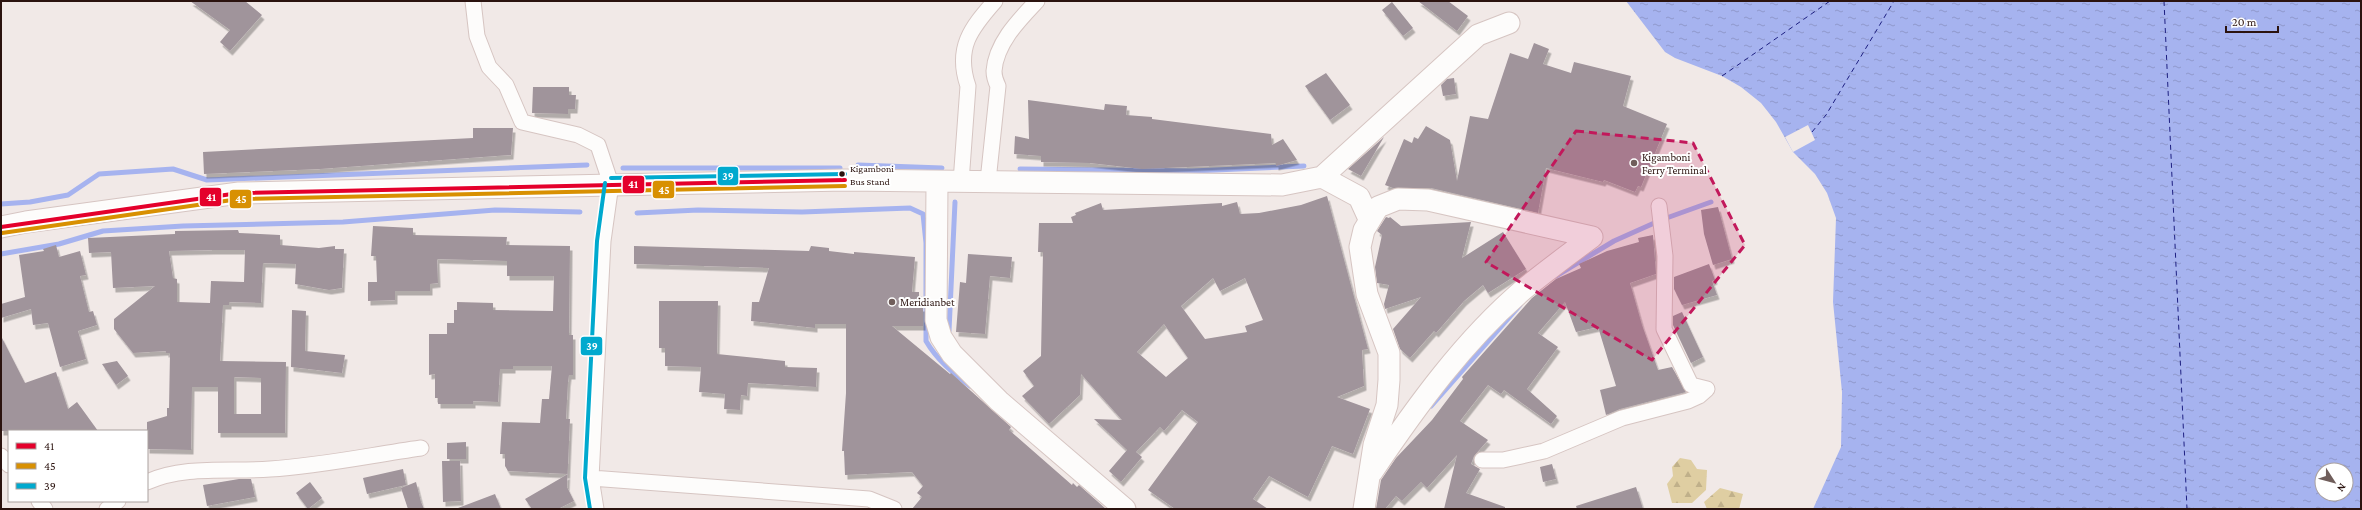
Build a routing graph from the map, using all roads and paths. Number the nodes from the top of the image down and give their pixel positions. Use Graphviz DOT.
graph roads {
  1 [pos="473,1"];
  2 [pos="995,1"];
  3 [pos="1037,1"];
  4 [pos="1509,23"];
  5 [pos="1322,177"];
  6 [pos="988,181"];
  7 [pos="961,182"];
  8 [pos="937,183"];
  9 [pos="611,184"];
  10 [pos="1659,206"];
  11 [pos="1369,219"];
  12 [pos="1,227"];
  13 [pos="421,448"];
  14 [pos="1,456"];
  15 [pos="1482,460"];
  16 [pos="8,464"];
  17 [pos="591,478"];
  18 [pos="1367,479"];
  19 [pos="148,482"];
  20 [pos="117,502"];
  21 [pos="107,509"];
  22 [pos="596,509"];
  23 [pos="894,509"];
  24 [pos="1125,509"];
  25 [pos="1364,509"];
  1 -- 9 [label="street"];
  2 -- 7 [label="street"];
  3 -- 6 [label="street"];
  4 -- 5 [label="main road"];
  5 -- 6 [label="main road"];
  5 -- 11 [label="main road"];
  6 -- 7 [label="main road"];
  7 -- 8 [label="main road"];
  8 -- 9 [label="main road"];
  8 -- 24 [label="main road"];
  9 -- 12 [label="main road"];
  9 -- 17 [label="street"];
  10 -- 15 [label="street"];
  11 -- 18 [label="main road"];
  11 -- 18 [label="main road"];
  13 -- 19 [label="street"];
  14 -- 16 [label="street"];
  17 -- 22 [label="street"];
  17 -- 23 [label="street"];
  18 -- 25 [label="main road"];
  20 -- 21 [label="street"];
}
